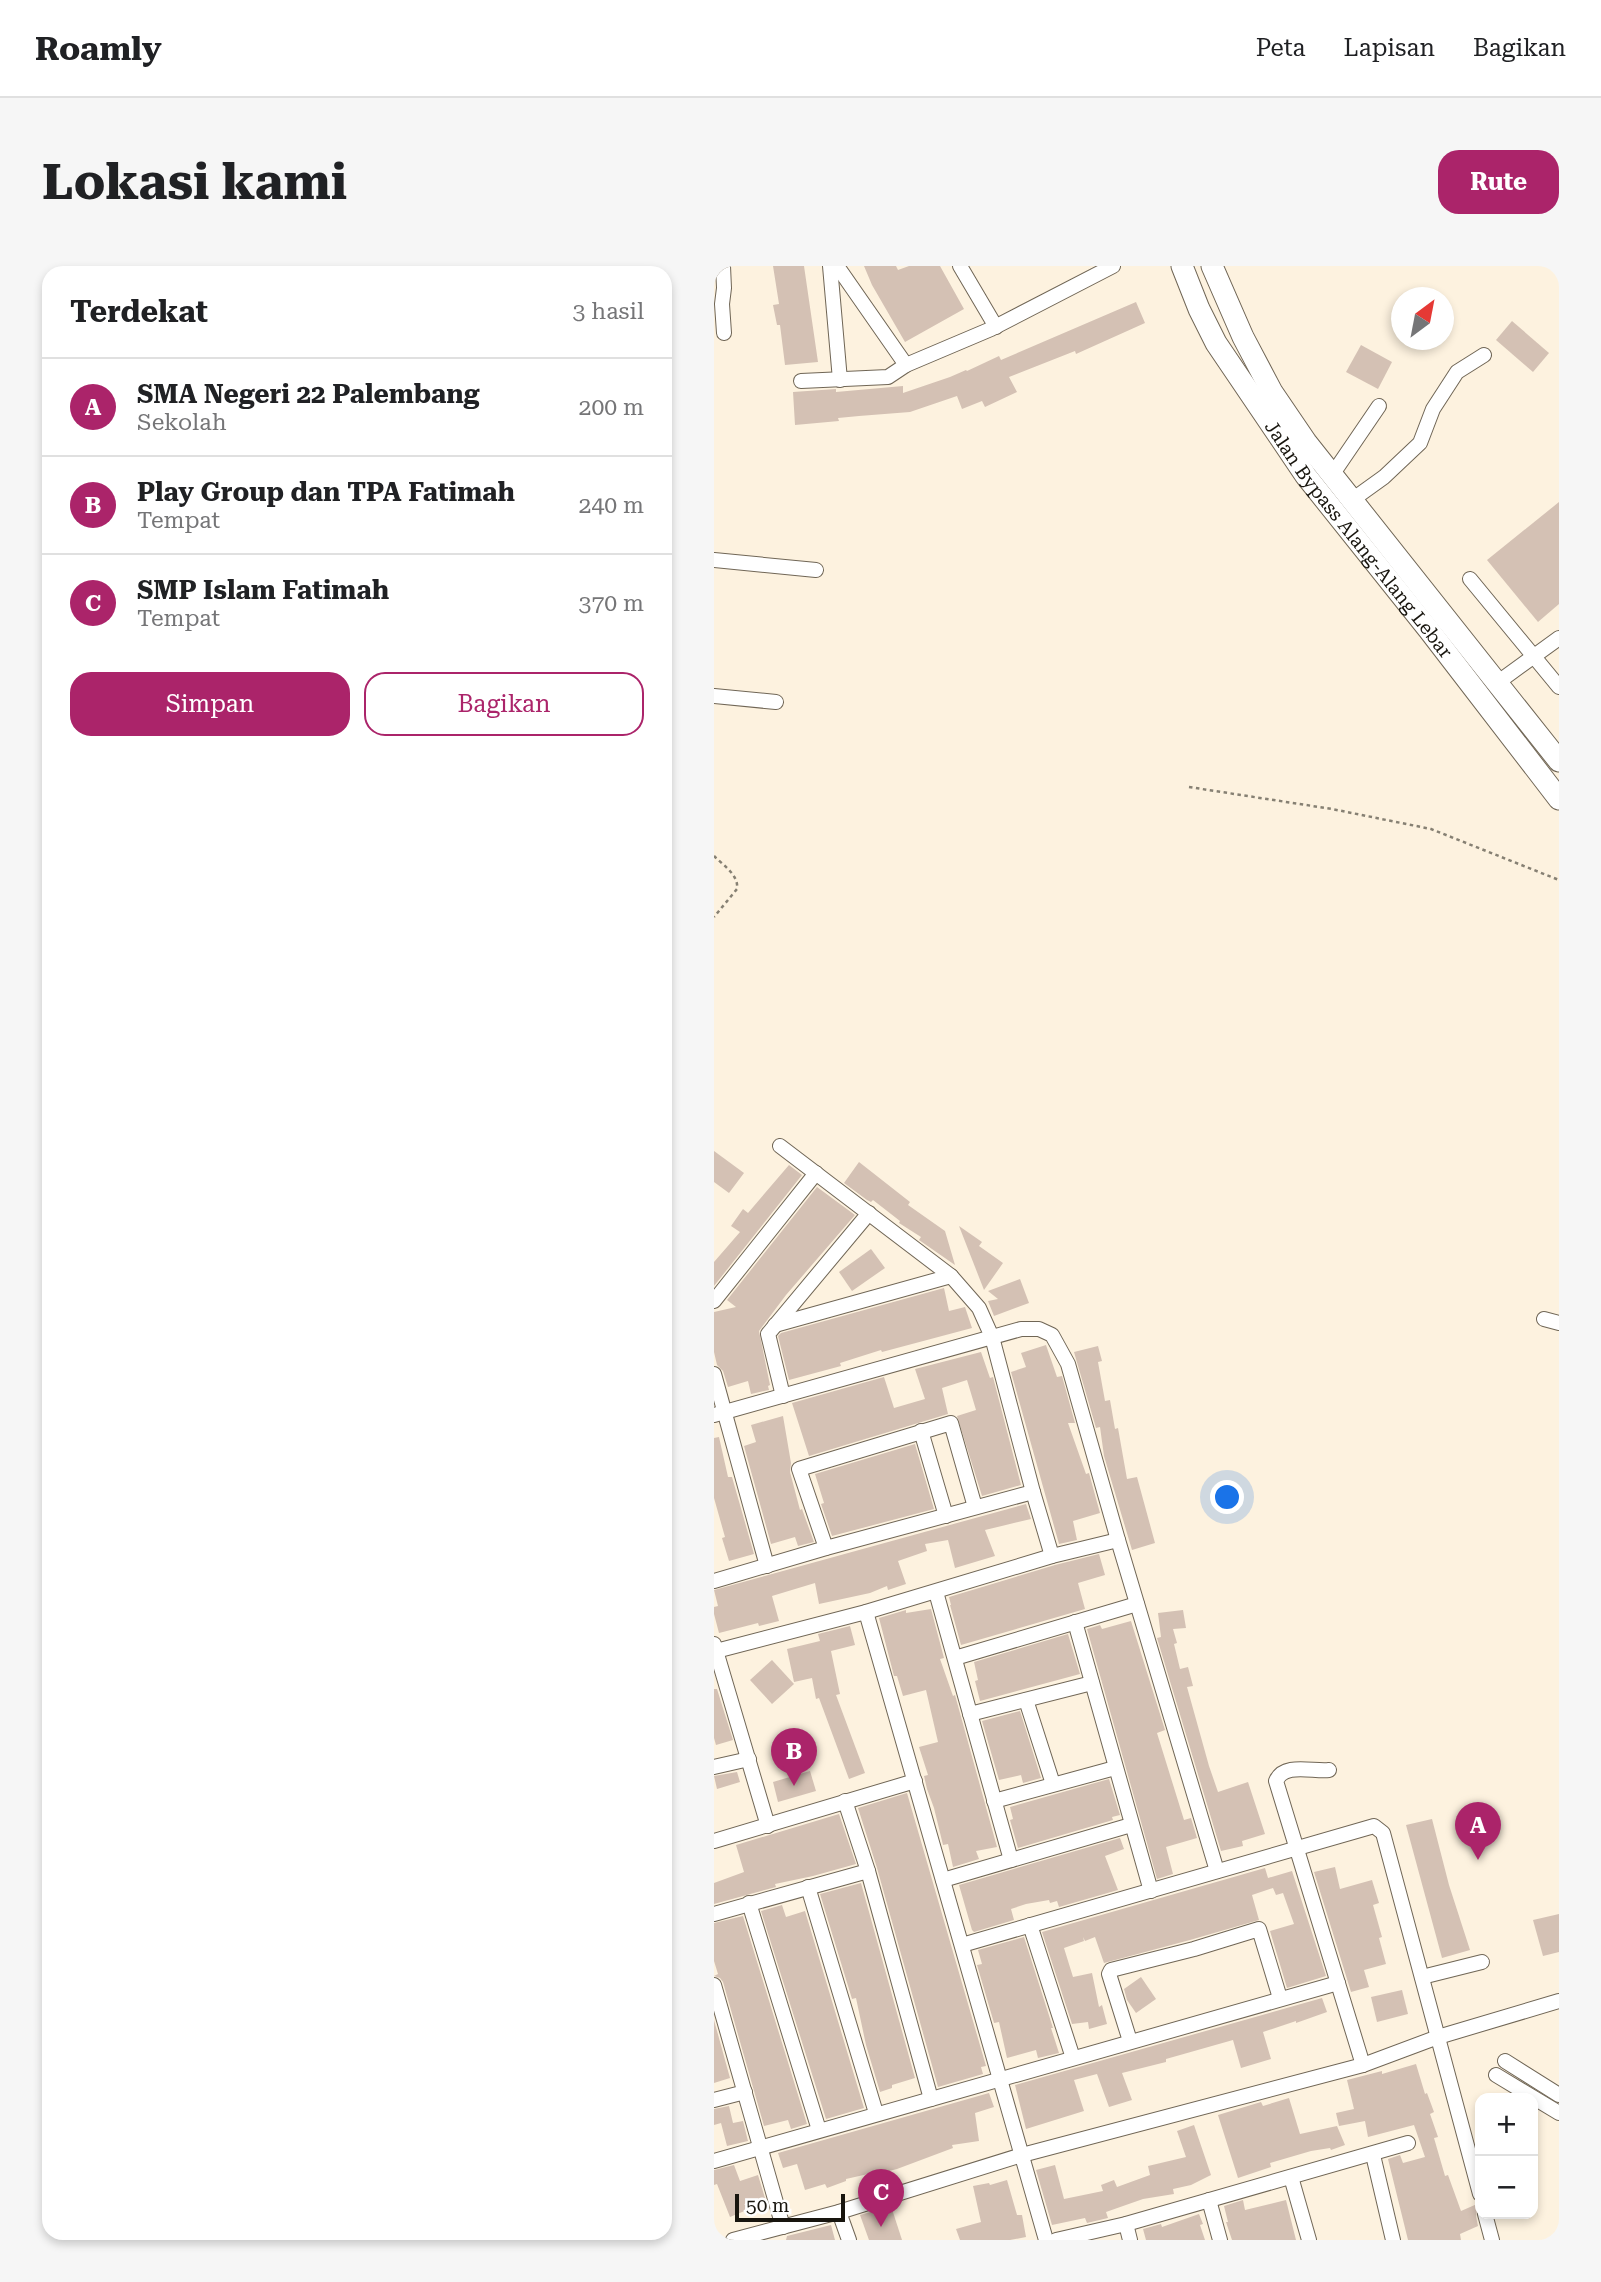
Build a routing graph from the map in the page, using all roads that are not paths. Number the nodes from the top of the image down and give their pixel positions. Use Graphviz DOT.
graph roads {
  1 [pos="723,266"];
  2 [pos="830,266"];
  3 [pos="836,266"];
  4 [pos="960,266"];
  5 [pos="1113,266"];
  6 [pos="1212,266"];
  7 [pos="1178,268"];
  8 [pos="996,327"];
  9 [pos="724,333"];
  10 [pos="1484,355"];
  11 [pos="906,365"];
  12 [pos="840,380"];
  13 [pos="801,382"];
  14 [pos="1379,406"];
  15 [pos="1332,475"];
  16 [pos="1352,500"];
  17 [pos="714,560"];
  18 [pos="816,570"];
  19 [pos="1470,579"];
  20 [pos="1559,638"];
  21 [pos="1534,655"];
  22 [pos="1497,683"];
  23 [pos="1559,687"];
  24 [pos="714,696"];
  25 [pos="776,702"];
  26 [pos="1559,761"];
  27 [pos="1559,799"];
  28 [pos="780,1146"];
  29 [pos="816,1173"];
  30 [pos="869,1213"];
  31 [pos="951,1276"];
  32 [pos="714,1301"];
  33 [pos="1544,1319"];
  34 [pos="1559,1323"];
  35 [pos="775,1325"];
  36 [pos="992,1337"];
  37 [pos="714,1374"];
  38 [pos="783,1396"];
  39 [pos="719,1414"];
  40 [pos="921,1431"];
  41 [pos="1032,1492"];
  42 [pos="975,1507"];
  43 [pos="946,1516"];
  44 [pos="1118,1540"];
  45 [pos="826,1548"];
  46 [pos="1052,1556"];
  47 [pos="767,1566"];
  48 [pos="714,1581"];
  49 [pos="936,1592"];
  50 [pos="1137,1604"];
  51 [pos="866,1612"];
  52 [pos="1076,1622"];
  53 [pos="715,1647"];
  54 [pos="955,1657"];
  55 [pos="1092,1683"];
  56 [pos="1026,1700"];
  57 [pos="970,1714"];
  58 [pos="749,1759"];
  59 [pos="714,1767"];
  60 [pos="1115,1768"];
  61 [pos="1329,1770"];
  62 [pos="915,1781"];
  63 [pos="1053,1784"];
  64 [pos="845,1801"];
  65 [pos="994,1801"];
  66 [pos="1131,1825"];
  67 [pos="768,1826"];
  68 [pos="714,1841"];
  69 [pos="1297,1849"];
  70 [pos="1011,1860"];
  71 [pos="868,1871"];
  72 [pos="1217,1871"];
  73 [pos="943,1880"];
  74 [pos="808,1887"];
  75 [pos="1151,1891"];
  76 [pos="749,1903"];
  77 [pos="714,1914"];
  78 [pos="1030,1925"];
  79 [pos="962,1945"];
  80 [pos="1482,1962"];
  81 [pos="1422,1976"];
  82 [pos="1338,1983"];
  83 [pos="714,1985"];
  84 [pos="1280,1998"];
  85 [pos="1559,2001"];
  86 [pos="1438,2037"];
  87 [pos="1130,2041"];
  88 [pos="1073,2058"];
  89 [pos="1505,2061"];
  90 [pos="1363,2065"];
  91 [pos="1496,2076"];
  92 [pos="1001,2079"];
  93 [pos="745,2092"];
  94 [pos="1559,2095"];
  95 [pos="932,2099"];
  96 [pos="714,2101"];
  97 [pos="1559,2112"];
  98 [pos="876,2113"];
  99 [pos="819,2130"];
  100 [pos="1408,2143"];
  101 [pos="760,2148"];
  102 [pos="1022,2155"];
  103 [pos="1373,2155"];
  104 [pos="714,2161"];
  105 [pos="1475,2175"];
  106 [pos="1291,2178"];
  107 [pos="1209,2200"];
  108 [pos="839,2212"];
  109 [pos="1487,2219"];
  110 [pos="1126,2224"];
  111 [pos="783,2227"];
  112 [pos="733,2240"];
  113 [pos="849,2240"];
  114 [pos="1046,2240"];
  115 [pos="1056,2240"];
  116 [pos="1130,2240"];
  117 [pos="1220,2240"];
  118 [pos="1309,2240"];
  119 [pos="1392,2240"];
  120 [pos="1493,2240"];
  1 -- 9 [label="street"];
  2 -- 12 [label="street"];
  3 -- 11 [label="street"];
  4 -- 8 [label="street"];
  5 -- 8 [label="street"];
  6 -- 15 [label="highway, Jalan Bypass Alang-Alang Lebar"];
  7 -- 27 [label="highway, Jalan Bypass Alang-Alang Lebar"];
  8 -- 11 [label="street"];
  10 -- 16 [label="street"];
  11 -- 12 [label="street"];
  12 -- 13 [label="street"];
  14 -- 15 [label="street"];
  15 -- 16 [label="highway, Jalan Bypass Alang-Alang Lebar"];
  16 -- 22 [label="highway, Jalan Bypass Alang-Alang Lebar"];
  17 -- 18 [label="street"];
  19 -- 21 [label="street"];
  20 -- 21 [label="street"];
  21 -- 22 [label="street"];
  21 -- 23 [label="street"];
  22 -- 26 [label="highway, Jalan Bypass Alang-Alang Lebar"];
  24 -- 25 [label="street"];
  28 -- 29 [label="street"];
  29 -- 30 [label="street"];
  29 -- 32 [label="street"];
  30 -- 31 [label="street"];
  30 -- 35 [label="street"];
  31 -- 35 [label="street"];
  31 -- 36 [label="street"];
  33 -- 34 [label="street"];
  35 -- 38 [label="street"];
  36 -- 38 [label="street"];
  36 -- 41 [label="street"];
  36 -- 44 [label="street"];
  37 -- 39 [label="street"];
  38 -- 39 [label="street"];
  39 -- 47 [label="street"];
  40 -- 42 [label="street"];
  40 -- 43 [label="street"];
  40 -- 45 [label="street"];
  41 -- 42 [label="street"];
  41 -- 46 [label="street"];
  42 -- 43 [label="street"];
  43 -- 45 [label="street"];
  44 -- 46 [label="street"];
  44 -- 50 [label="street"];
  45 -- 47 [label="street"];
  46 -- 49 [label="street"];
  47 -- 48 [label="street"];
  49 -- 51 [label="street"];
  49 -- 54 [label="street"];
  50 -- 52 [label="street"];
  50 -- 72 [label="street"];
  51 -- 53 [label="street"];
  51 -- 62 [label="street"];
  52 -- 54 [label="street"];
  52 -- 55 [label="street"];
  53 -- 58 [label="street"];
  54 -- 57 [label="street"];
  55 -- 56 [label="street"];
  55 -- 60 [label="street"];
  56 -- 57 [label="street"];
  56 -- 63 [label="street"];
  57 -- 65 [label="street"];
  58 -- 59 [label="street"];
  58 -- 67 [label="street"];
  60 -- 63 [label="street"];
  60 -- 66 [label="street"];
  61 -- 69 [label="street"];
  62 -- 64 [label="street"];
  62 -- 73 [label="street"];
  63 -- 65 [label="street"];
  64 -- 67 [label="street"];
  64 -- 71 [label="street"];
  65 -- 70 [label="street"];
  66 -- 70 [label="street"];
  66 -- 75 [label="street"];
  67 -- 68 [label="street"];
  69 -- 72 [label="street"];
  69 -- 81 [label="street"];
  69 -- 82 [label="street"];
  70 -- 73 [label="street"];
  71 -- 74 [label="street"];
  71 -- 95 [label="street"];
  72 -- 75 [label="street"];
  73 -- 79 [label="street"];
  74 -- 76 [label="street"];
  74 -- 98 [label="street"];
  75 -- 78 [label="street"];
  76 -- 77 [label="street"];
  76 -- 99 [label="street"];
  78 -- 79 [label="street"];
  78 -- 88 [label="street"];
  79 -- 92 [label="street"];
  80 -- 81 [label="street"];
  81 -- 86 [label="street"];
  82 -- 84 [label="street"];
  82 -- 90 [label="street"];
  83 -- 93 [label="street"];
  84 -- 87 [label="street"];
  84 -- 87 [label="street"];
  85 -- 86 [label="street"];
  86 -- 90 [label="street"];
  86 -- 105 [label="street"];
  87 -- 88 [label="street"];
  88 -- 92 [label="street"];
  89 -- 94 [label="street"];
  90 -- 102 [label="street"];
  91 -- 97 [label="street"];
  92 -- 95 [label="street"];
  92 -- 102 [label="street"];
  93 -- 96 [label="street"];
  93 -- 101 [label="street"];
  95 -- 98 [label="street"];
  98 -- 99 [label="street"];
  99 -- 101 [label="street"];
  100 -- 103 [label="street"];
  101 -- 104 [label="street"];
  101 -- 111 [label="street"];
  102 -- 108 [label="street"];
  102 -- 114 [label="street"];
  103 -- 106 [label="street"];
  103 -- 119 [label="street"];
  106 -- 107 [label="street"];
  106 -- 118 [label="street"];
  107 -- 110 [label="street"];
  107 -- 117 [label="street"];
  108 -- 111 [label="street"];
  108 -- 113 [label="street"];
  109 -- 120 [label="street"];
  110 -- 115 [label="street"];
  110 -- 116 [label="street"];
  111 -- 112 [label="street"];
}
